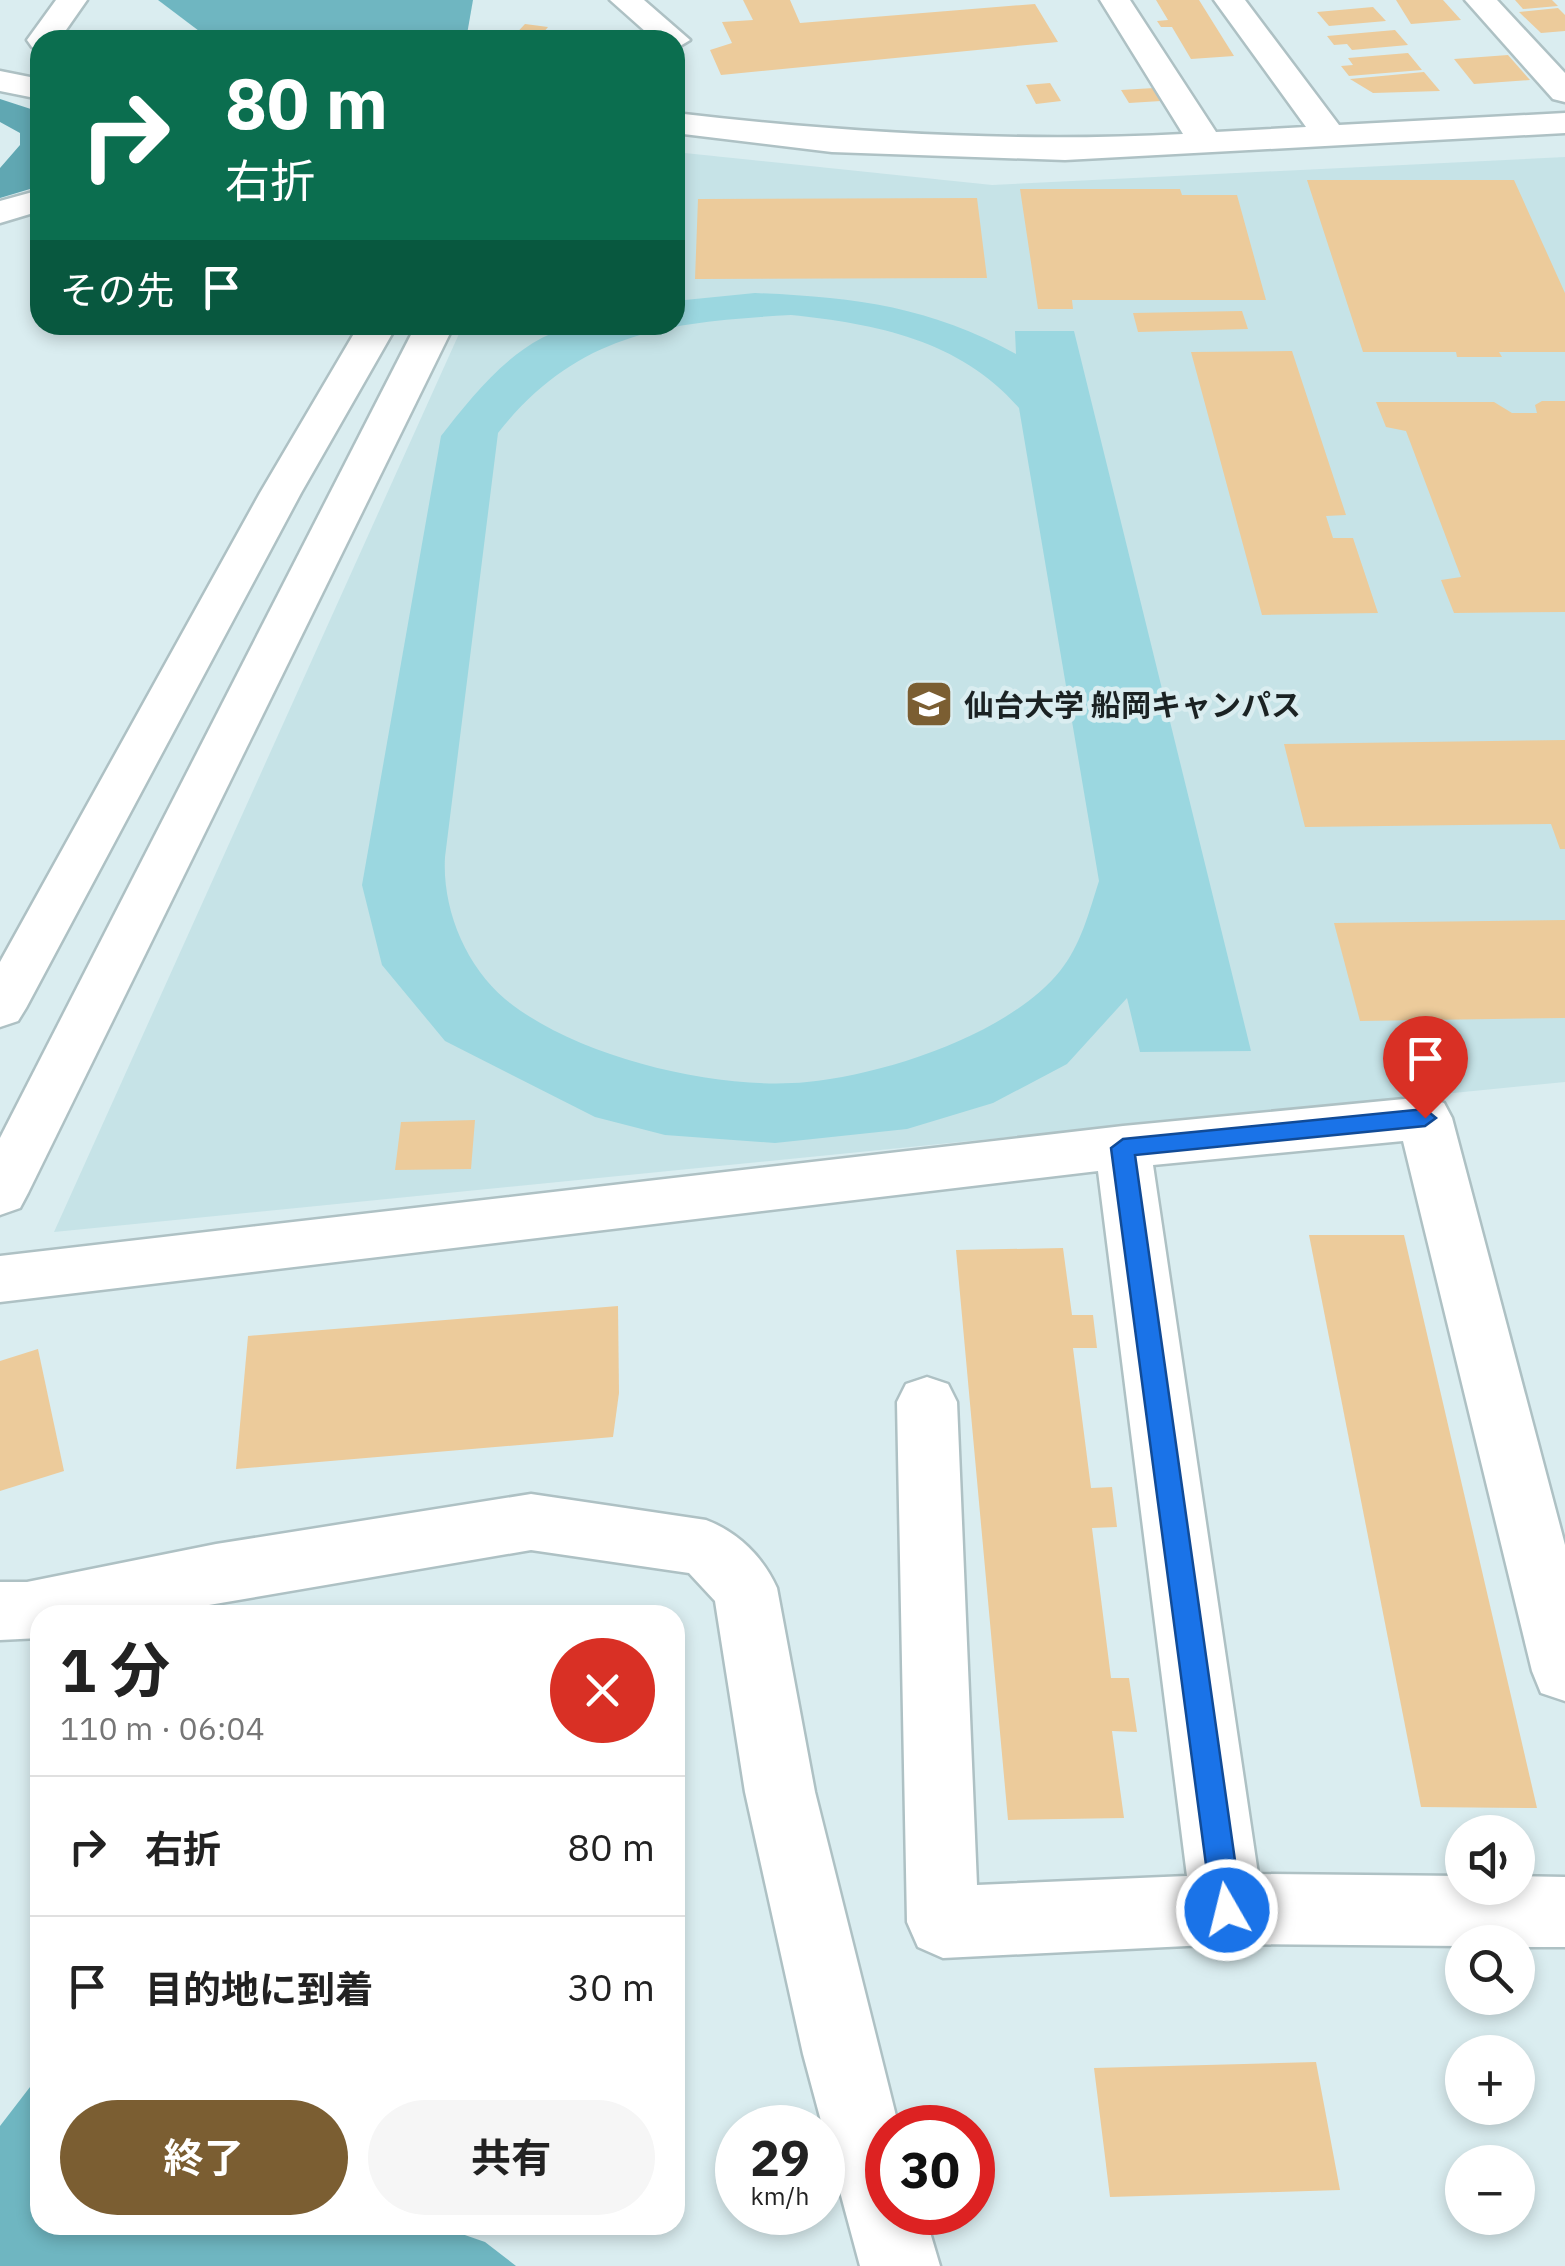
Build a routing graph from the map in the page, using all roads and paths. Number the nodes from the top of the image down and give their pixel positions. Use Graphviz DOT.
graph roads {
  1 [pos="72,0"];
  2 [pos="625,0"];
  3 [pos="1115,0"];
  4 [pos="1229,0"];
  5 [pos="1480,0"];
  6 [pos="41,30"];
  7 [pos="662,30"];
  8 [pos="0,81"];
  9 [pos="30,87"];
  10 [pos="1565,92"];
  11 [pos="685,123"];
  12 [pos="1565,123"];
  13 [pos="1329,136"];
  14 [pos="1206,143"];
  15 [pos="30,203"];
  16 [pos="0,212"];
  17 [pos="372,335"];
  18 [pos="429,335"];
  19 [pos="0,1008"];
  20 [pos="1123,1148"];
  21 [pos="0,1193"];
  22 [pos="0,1279"];
  23 [pos="927,1402"];
  24 [pos="53,1605"];
  25 [pos="30,1609"];
  26 [pos="0,1611"];
  27 [pos="1565,1671"];
  28 [pos="1227,1910"];
  29 [pos="1565,1912"];
  30 [pos="900,2266"];
  1 -- 6 [label="street"];
  2 -- 7 [label="street"];
  3 -- 14 [label="street"];
  4 -- 13 [label="street"];
  5 -- 10 [label="street"];
  8 -- 9 [label="street"];
  11 -- 14 [label="street"];
  12 -- 13 [label="street"];
  13 -- 14 [label="street"];
  15 -- 16 [label="street"];
  17 -- 19 [label="street"];
  18 -- 21 [label="street"];
  20 -- 22 [label="street"];
  20 -- 27 [label="street"];
  20 -- 28 [label="street"];
  23 -- 28 [label="street"];
  24 -- 30 [label="street"];
  25 -- 26 [label="street"];
  28 -- 29 [label="street"];
}
